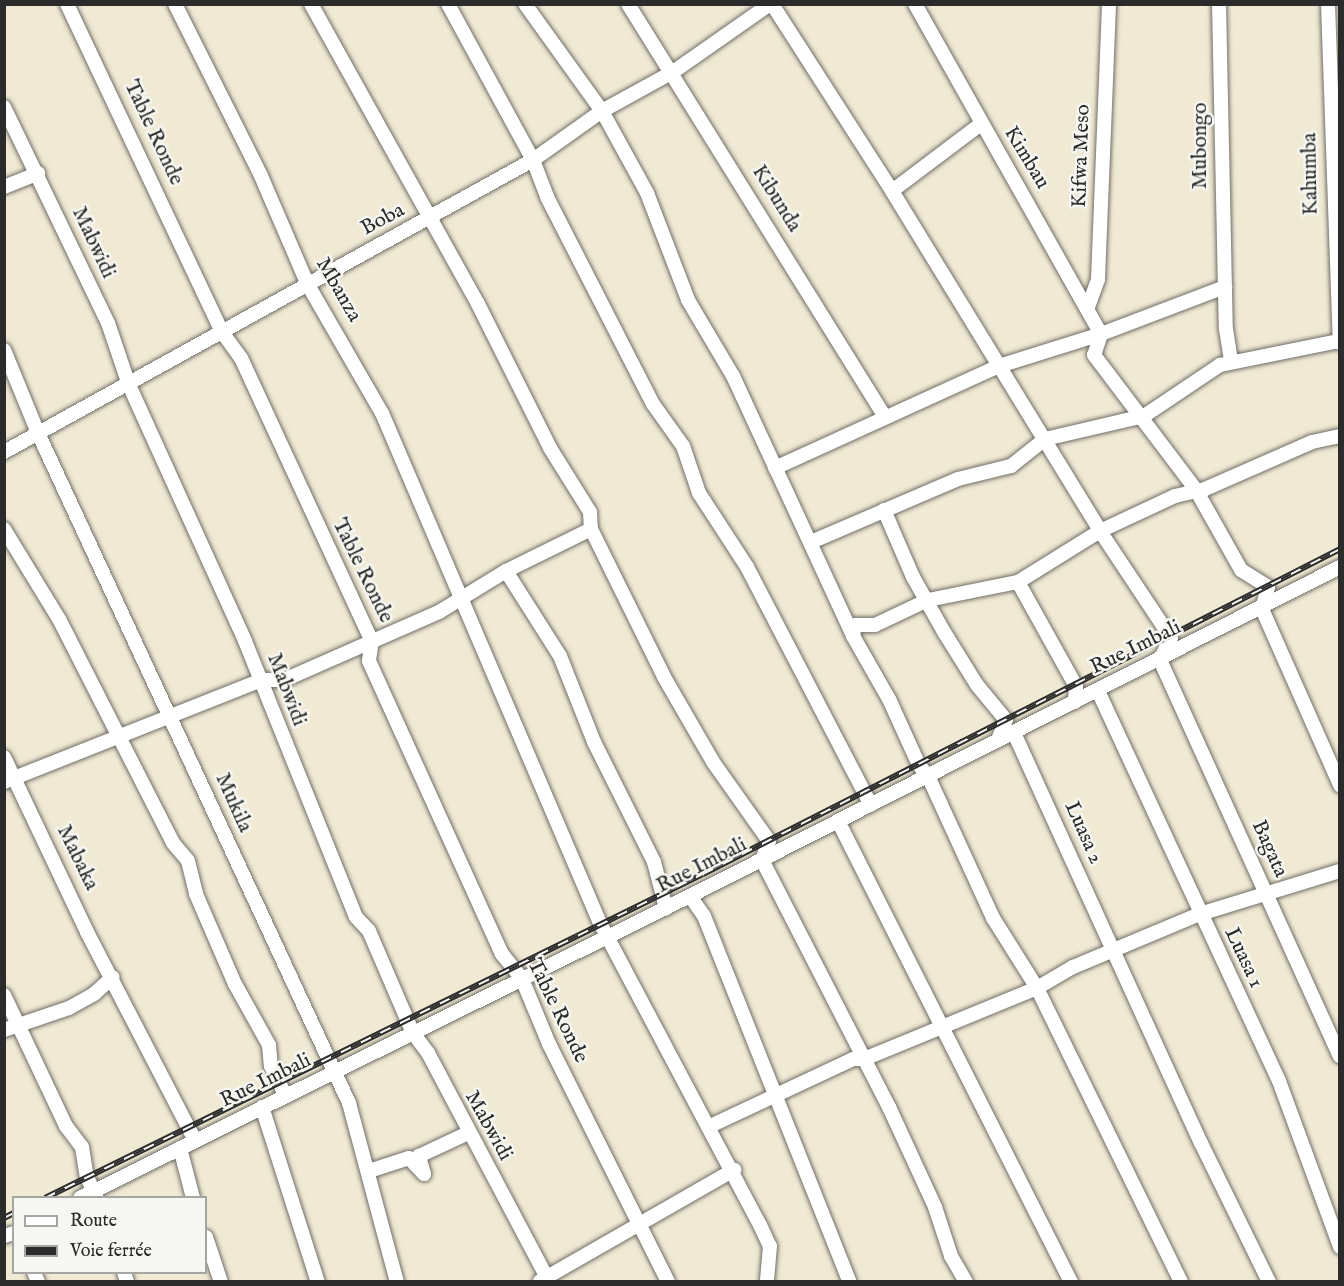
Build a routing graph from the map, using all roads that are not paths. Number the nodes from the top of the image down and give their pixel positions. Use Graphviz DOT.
graph roads {
  1 [pos="67,4"];
  2 [pos="175,4"];
  3 [pos="311,4"];
  4 [pos="448,4"];
  5 [pos="525,4"];
  6 [pos="628,4"];
  7 [pos="771,4"];
  8 [pos="915,4"];
  9 [pos="1109,4"];
  10 [pos="1219,4"];
  11 [pos="1328,4"];
  12 [pos="673,72"];
  13 [pos="4,107"];
  14 [pos="602,111"];
  15 [pos="981,124"];
  16 [pos="533,160"];
  17 [pos="38,173"];
  18 [pos="4,187"];
  19 [pos="892,191"];
  20 [pos="428,220"];
  21 [pos="308,285"];
  22 [pos="1225,287"];
  23 [pos="1088,307"];
  24 [pos="222,332"];
  25 [pos="1101,334"];
  26 [pos="1340,342"];
  27 [pos="4,350"];
  28 [pos="1231,362"];
  29 [pos="999,366"];
  30 [pos="129,385"];
  31 [pos="1144,416"];
  32 [pos="885,417"];
  33 [pos="38,434"];
  34 [pos="1340,436"];
  35 [pos="1045,439"];
  36 [pos="4,452"];
  37 [pos="775,468"];
  38 [pos="1196,490"];
  39 [pos="884,510"];
  40 [pos="4,529"];
  41 [pos="591,529"];
  42 [pos="1100,531"];
  43 [pos="811,542"];
  44 [pos="1340,567"];
  45 [pos="506,571"];
  46 [pos="1018,582"];
  47 [pos="464,597"];
  48 [pos="928,600"];
  49 [pos="1262,609"];
  50 [pos="853,636"];
  51 [pos="372,641"];
  52 [pos="1160,660"];
  53 [pos="261,680"];
  54 [pos="1098,691"];
  55 [pos="1075,702"];
  56 [pos="170,716"];
  57 [pos="1014,733"];
  58 [pos="120,736"];
  59 [pos="998,741"];
  60 [pos="4,758"];
  61 [pos="928,776"];
  62 [pos="8,780"];
  63 [pos="1340,785"];
  64 [pos="871,805"];
  65 [pos="838,821"];
  66 [pos="762,860"];
  67 [pos="1340,871"];
  68 [pos="1265,892"];
  69 [pos="690,896"];
  70 [pos="666,908"];
  71 [pos="1200,914"];
  72 [pos="608,937"];
  73 [pos="1113,951"];
  74 [pos="112,977"];
  75 [pos="522,979"];
  76 [pos="1037,988"];
  77 [pos="4,995"];
  78 [pos="18,1023"];
  79 [pos="942,1025"];
  80 [pos="4,1030"];
  81 [pos="413,1033"];
  82 [pos="1340,1056"];
  83 [pos="864,1059"];
  84 [pos="335,1071"];
  85 [pos="285,1095"];
  86 [pos="776,1097"];
  87 [pos="262,1107"];
  88 [pos="708,1127"];
  89 [pos="468,1133"];
  90 [pos="195,1140"];
  91 [pos="180,1148"];
  92 [pos="734,1170"];
  93 [pos="369,1171"];
  94 [pos="95,1194"];
  95 [pos="193,1196"];
  96 [pos="639,1221"];
  97 [pos="207,1240"];
  98 [pos="1340,1247"];
  99 [pos="545,1280"];
  100 [pos="221,1281"];
  101 [pos="318,1281"];
  102 [pos="397,1281"];
  103 [pos="668,1281"];
  104 [pos="767,1281"];
  105 [pos="850,1281"];
  106 [pos="966,1281"];
  107 [pos="1071,1281"];
  108 [pos="1181,1281"];
  109 [pos="1269,1281"];
  1 -- 24 [label="street, Table Ronde"];
  2 -- 21 [label="street, Mbanza"];
  3 -- 20 [label="street"];
  4 -- 16 [label="street"];
  5 -- 14 [label="street"];
  6 -- 12 [label="street, Kibunda"];
  7 -- 12 [label="street, Boba"];
  7 -- 19 [label="street"];
  8 -- 15 [label="street, Kimbau"];
  9 -- 23 [label="street, Kifwa Meso"];
  10 -- 22 [label="street, Mubongo"];
  11 -- 26 [label="street, Kahumba"];
  12 -- 14 [label="street, Boba"];
  12 -- 32 [label="street, Kibunda"];
  13 -- 17 [label="street, Mabwidi"];
  14 -- 16 [label="street, Boba"];
  14 -- 37 [label="street"];
  15 -- 19 [label="street"];
  15 -- 23 [label="street, Kimbau"];
  16 -- 20 [label="street, Boba"];
  16 -- 64 [label="street"];
  17 -- 18 [label="street"];
  17 -- 30 [label="street, Mabwidi"];
  19 -- 29 [label="street"];
  20 -- 21 [label="street, Boba"];
  20 -- 41 [label="street"];
  21 -- 24 [label="street, Boba"];
  21 -- 47 [label="street, Mbanza"];
  22 -- 25 [label="street"];
  22 -- 28 [label="street, Mubongo"];
  23 -- 25 [label="street, Kimbau"];
  24 -- 30 [label="street, Boba"];
  24 -- 51 [label="street, Table Ronde"];
  25 -- 29 [label="street"];
  25 -- 31 [label="street"];
  26 -- 28 [label="street"];
  27 -- 33 [label="street, Mukila"];
  28 -- 31 [label="street"];
  29 -- 32 [label="street"];
  29 -- 35 [label="street"];
  30 -- 33 [label="street, Boba"];
  30 -- 53 [label="street, Mabwidi"];
  31 -- 35 [label="street"];
  31 -- 38 [label="street"];
  32 -- 37 [label="street"];
  33 -- 36 [label="street, Boba"];
  33 -- 56 [label="street, Mukila"];
  34 -- 38 [label="street"];
  35 -- 39 [label="street"];
  35 -- 42 [label="street"];
  37 -- 43 [label="street"];
  38 -- 42 [label="street"];
  38 -- 49 [label="street"];
  39 -- 43 [label="street"];
  39 -- 48 [label="street"];
  40 -- 58 [label="street"];
  41 -- 45 [label="street"];
  41 -- 66 [label="street"];
  42 -- 46 [label="street"];
  42 -- 52 [label="street"];
  43 -- 50 [label="street"];
  44 -- 49 [label="street, Rue Imbali"];
  45 -- 47 [label="street"];
  45 -- 70 [label="street"];
  46 -- 48 [label="street"];
  46 -- 55 [label="street"];
  47 -- 51 [label="street"];
  47 -- 72 [label="street, Mbanza"];
  48 -- 50 [label="street"];
  48 -- 59 [label="street"];
  49 -- 52 [label="street, Rue Imbali"];
  49 -- 63 [label="street"];
  50 -- 61 [label="street"];
  51 -- 53 [label="street"];
  51 -- 75 [label="street, Table Ronde"];
  52 -- 54 [label="street, Rue Imbali"];
  52 -- 68 [label="street, Bagata"];
  53 -- 56 [label="street"];
  53 -- 81 [label="street, Mabwidi"];
  54 -- 55 [label="street, Rue Imbali"];
  54 -- 71 [label="street, Luasa 1"];
  55 -- 57 [label="street, Rue Imbali"];
  56 -- 58 [label="street"];
  56 -- 84 [label="street, Mukila"];
  57 -- 59 [label="street, Rue Imbali"];
  57 -- 73 [label="street, Luasa 2"];
  58 -- 62 [label="street"];
  58 -- 85 [label="street"];
  59 -- 61 [label="street, Rue Imbali"];
  60 -- 62 [label="street, Mabaka"];
  61 -- 64 [label="street, Rue Imbali"];
  61 -- 76 [label="street"];
  62 -- 74 [label="street, Mabaka"];
  64 -- 65 [label="street, Rue Imbali"];
  65 -- 66 [label="street, Rue Imbali"];
  65 -- 79 [label="street"];
  66 -- 69 [label="street, Rue Imbali"];
  66 -- 83 [label="street"];
  67 -- 68 [label="street"];
  68 -- 71 [label="street"];
  68 -- 82 [label="street, Bagata"];
  69 -- 70 [label="street, Rue Imbali"];
  69 -- 86 [label="street"];
  70 -- 72 [label="street, Rue Imbali"];
  71 -- 73 [label="street"];
  71 -- 98 [label="street, Luasa 1"];
  72 -- 75 [label="street, Rue Imbali"];
  72 -- 88 [label="street, Mbanza"];
  73 -- 76 [label="street"];
  73 -- 109 [label="street, Luasa 2"];
  74 -- 78 [label="street"];
  74 -- 90 [label="street, Mabaka"];
  75 -- 81 [label="street, Rue Imbali"];
  75 -- 96 [label="street, Table Ronde"];
  76 -- 79 [label="street"];
  76 -- 108 [label="street"];
  77 -- 78 [label="street"];
  78 -- 80 [label="street"];
  78 -- 94 [label="street"];
  79 -- 83 [label="street"];
  79 -- 107 [label="street"];
  81 -- 84 [label="street, Rue Imbali"];
  81 -- 89 [label="street, Mabwidi"];
  83 -- 86 [label="street"];
  83 -- 106 [label="street"];
  84 -- 85 [label="street, Rue Imbali"];
  84 -- 93 [label="street, Mukila"];
  85 -- 87 [label="street, Rue Imbali"];
  86 -- 88 [label="street"];
  86 -- 105 [label="street"];
  87 -- 90 [label="street, Rue Imbali"];
  87 -- 101 [label="street"];
  88 -- 92 [label="street, Mbanza"];
  89 -- 93 [label="street"];
  89 -- 99 [label="street, Mabwidi"];
  90 -- 91 [label="street, Rue Imbali"];
  91 -- 94 [label="street, Rue Imbali"];
  91 -- 95 [label="street"];
  92 -- 96 [label="street"];
  92 -- 104 [label="street, Mbanza"];
  93 -- 102 [label="street, Mukila"];
  96 -- 99 [label="street"];
  96 -- 103 [label="street, Table Ronde"];
  97 -- 100 [label="street"];
}
